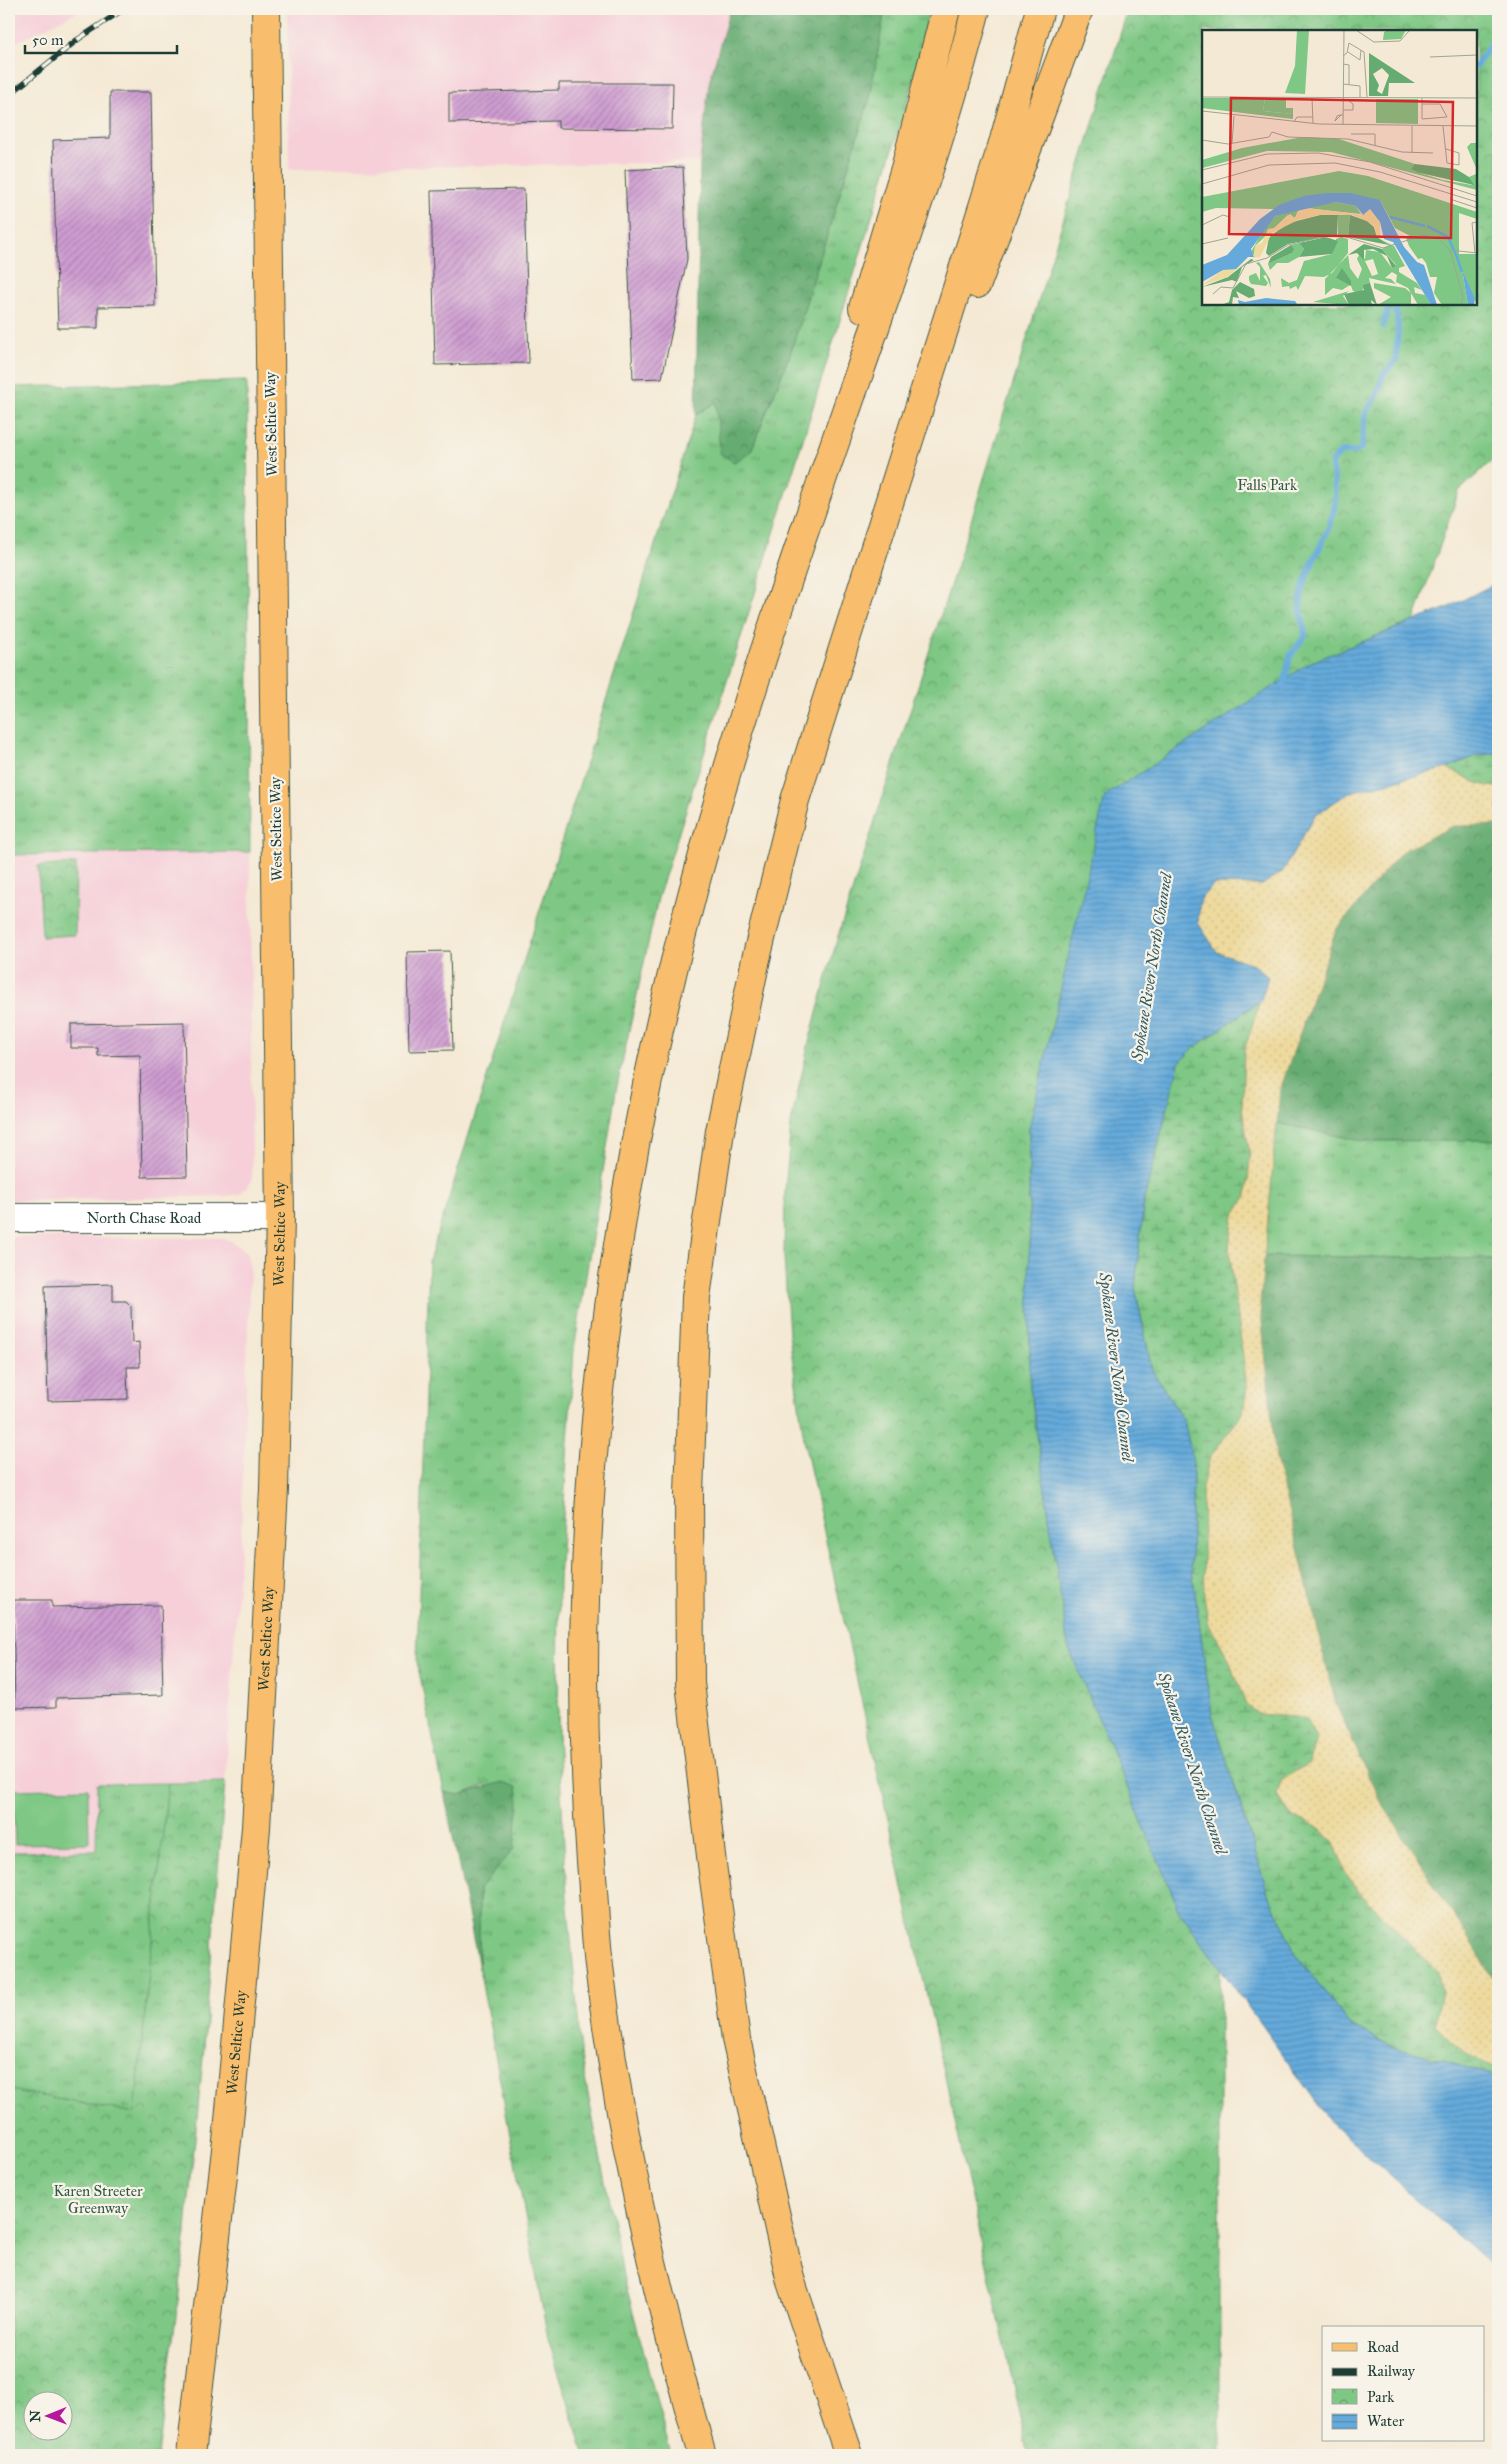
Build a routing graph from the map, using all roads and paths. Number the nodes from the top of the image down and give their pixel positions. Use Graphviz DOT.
graph roads {
  1 [pos="266,9"];
  2 [pos="946,9"];
  3 [pos="976,9"];
  4 [pos="1040,9"];
  5 [pos="1079,9"];
  6 [pos="897,479"];
  7 [pos="740,726"];
  8 [pos="9,1218"];
  9 [pos="280,1218"];
  10 [pos="191,2455"];
  11 [pos="702,2455"];
  12 [pos="849,2455"];
  1 -- 9 [label="main road, West Seltice Way"];
  2 -- 7 [label="main road"];
  3 -- 7 [label="main road"];
  4 -- 6 [label="main road"];
  5 -- 6 [label="main road"];
  6 -- 12 [label="main road"];
  7 -- 11 [label="main road"];
  8 -- 9 [label="street, North Chase Road"];
  9 -- 10 [label="main road, West Seltice Way"];
}
